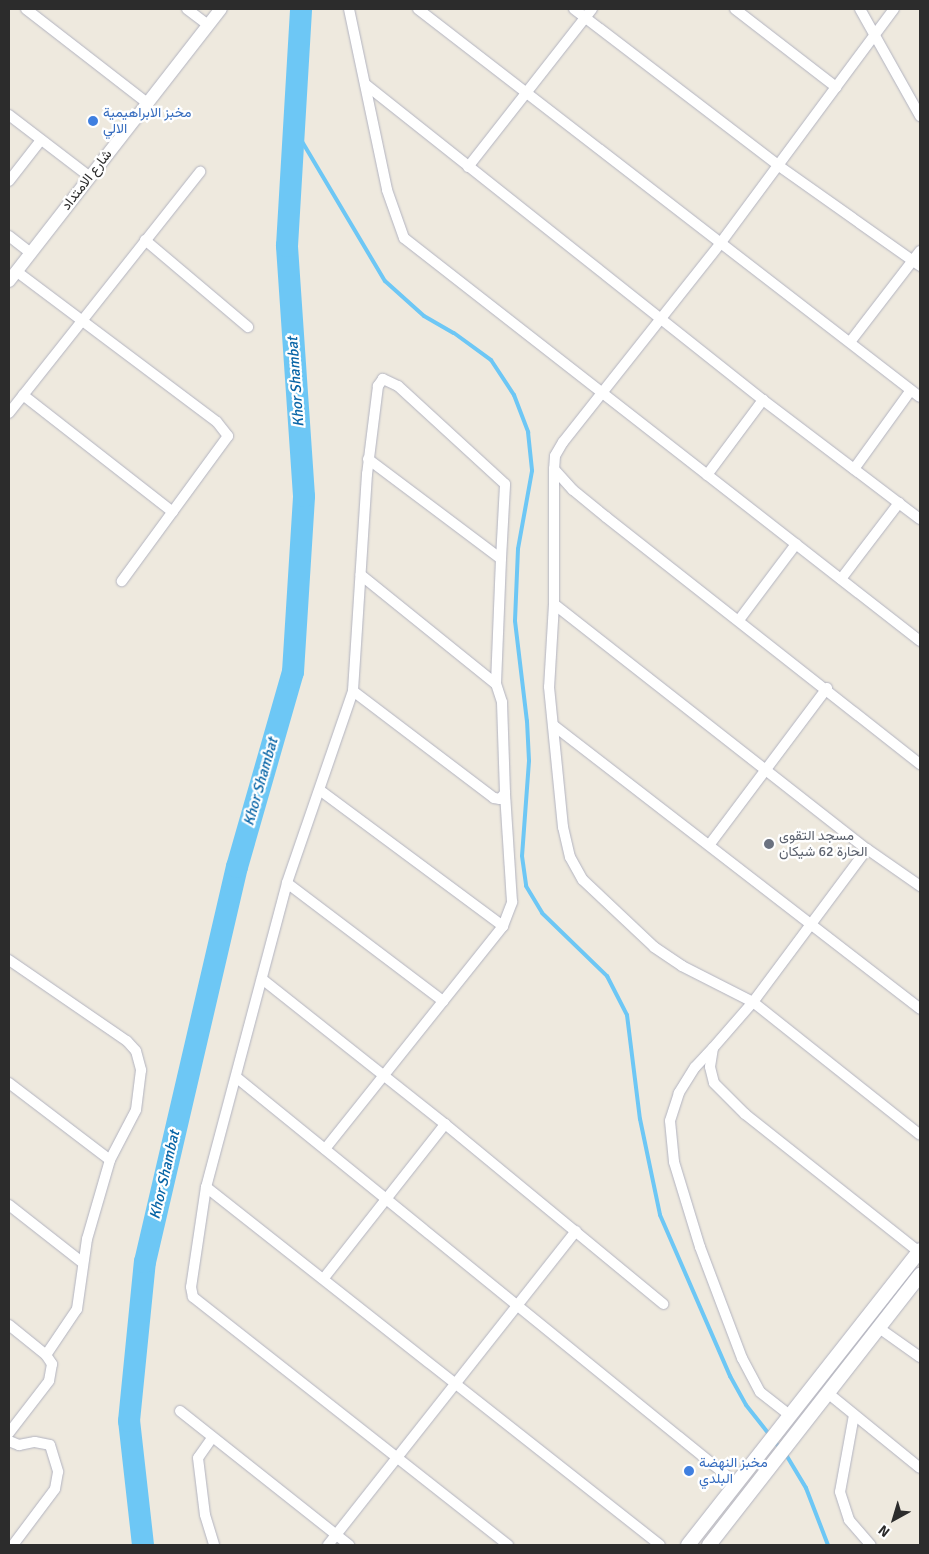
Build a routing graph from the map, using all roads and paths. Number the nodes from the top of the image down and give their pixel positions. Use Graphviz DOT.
graph roads {
  1 [pos="26,9"];
  2 [pos="187,9"];
  3 [pos="221,9"];
  4 [pos="349,9"];
  5 [pos="418,9"];
  6 [pos="574,9"];
  7 [pos="592,9"];
  8 [pos="734,9"];
  9 [pos="860,9"];
  10 [pos="894,9"];
  11 [pos="585,18"];
  12 [pos="208,24"];
  13 [pos="875,34"];
  14 [pos="365,84"];
  15 [pos="836,87"];
  16 [pos="527,90"];
  17 [pos="147,103"];
  18 [pos="9,114"];
  19 [pos="920,116"];
  20 [pos="41,140"];
  21 [pos="779,166"];
  22 [pos="468,167"];
  23 [pos="200,172"];
  24 [pos="90,177"];
  25 [pos="9,181"];
  26 [pos="9,236"];
  27 [pos="145,240"];
  28 [pos="720,244"];
  29 [pos="920,251"];
  30 [pos="31,253"];
  31 [pos="916,264"];
  32 [pos="13,276"];
  33 [pos="661,320"];
  34 [pos="80,321"];
  35 [pos="248,327"];
  36 [pos="850,342"];
  37 [pos="911,390"];
  38 [pos="601,394"];
  39 [pos="23,395"];
  40 [pos="920,397"];
  41 [pos="763,400"];
  42 [pos="9,413"];
  43 [pos="368,458"];
  44 [pos="554,469"];
  45 [pos="854,469"];
  46 [pos="707,475"];
  47 [pos="899,503"];
  48 [pos="173,512"];
  49 [pos="920,519"];
  50 [pos="796,544"];
  51 [pos="500,559"];
  52 [pos="361,575"];
  53 [pos="841,579"];
  54 [pos="122,581"];
  55 [pos="554,604"];
  56 [pos="739,620"];
  57 [pos="920,641"];
  58 [pos="496,684"];
  59 [pos="827,688"];
  60 [pos="353,691"];
  61 [pos="553,725"];
  62 [pos="920,764"];
  63 [pos="766,767"];
  64 [pos="320,791"];
  65 [pos="505,793"];
  66 [pos="710,844"];
  67 [pos="867,849"];
  68 [pos="287,883"];
  69 [pos="920,886"];
  70 [pos="503,926"];
  71 [pos="811,926"];
  72 [pos="9,960"];
  73 [pos="262,979"];
  74 [pos="443,1002"];
  75 [pos="753,1002"];
  76 [pos="920,1009"];
  77 [pos="713,1048"];
  78 [pos="384,1075"];
  79 [pos="236,1077"];
  80 [pos="9,1083"];
  81 [pos="445,1124"];
  82 [pos="920,1135"];
  83 [pos="325,1149"];
  84 [pos="110,1160"];
  85 [pos="206,1187"];
  86 [pos="387,1198"];
  87 [pos="9,1205"];
  88 [pos="576,1231"];
  89 [pos="920,1251"];
  90 [pos="83,1263"];
  91 [pos="920,1275"];
  92 [pos="324,1278"];
  93 [pos="517,1304"];
  94 [pos="663,1304"];
  95 [pos="9,1325"];
  96 [pos="879,1328"];
  97 [pos="46,1355"];
  98 [pos="920,1357"];
  99 [pos="456,1383"];
  100 [pos="828,1394"];
  101 [pos="180,1411"];
  102 [pos="854,1414"];
  103 [pos="791,1416"];
  104 [pos="9,1433"];
  105 [pos="212,1438"];
  106 [pos="9,1441"];
  107 [pos="399,1457"];
  108 [pos="920,1468"];
  109 [pos="737,1484"];
  110 [pos="336,1535"];
  111 [pos="13,1545"];
  112 [pos="214,1545"];
  113 [pos="328,1545"];
  114 [pos="349,1545"];
  115 [pos="508,1545"];
  116 [pos="660,1545"];
  117 [pos="688,1545"];
  118 [pos="709,1545"];
  119 [pos="871,1545"];
  1 -- 17 [label="street"];
  2 -- 12 [label="street"];
  3 -- 12 [label="street, شارع الامتداد"];
  4 -- 14 [label="street"];
  5 -- 16 [label="street"];
  6 -- 11 [label="street"];
  7 -- 11 [label="street"];
  8 -- 15 [label="street"];
  9 -- 13 [label="street"];
  10 -- 13 [label="street"];
  11 -- 16 [label="street"];
  11 -- 21 [label="street"];
  12 -- 17 [label="street, شارع الامتداد"];
  13 -- 15 [label="street"];
  13 -- 19 [label="street"];
  14 -- 22 [label="street"];
  14 -- 38 [label="street"];
  15 -- 21 [label="street"];
  16 -- 22 [label="street"];
  16 -- 28 [label="street"];
  17 -- 24 [label="street, شارع الامتداد"];
  18 -- 20 [label="street"];
  20 -- 24 [label="street"];
  20 -- 25 [label="street"];
  21 -- 28 [label="street"];
  21 -- 31 [label="street"];
  22 -- 33 [label="street"];
  23 -- 27 [label="street"];
  24 -- 30 [label="street, شارع الامتداد"];
  26 -- 30 [label="street"];
  27 -- 34 [label="street"];
  27 -- 35 [label="street"];
  28 -- 33 [label="street"];
  28 -- 36 [label="street"];
  29 -- 31 [label="street"];
  30 -- 32 [label="street, شارع الامتداد"];
  31 -- 36 [label="street"];
  32 -- 34 [label="street"];
  33 -- 38 [label="street"];
  33 -- 41 [label="street"];
  34 -- 39 [label="street"];
  34 -- 48 [label="street"];
  36 -- 37 [label="street"];
  37 -- 40 [label="street"];
  37 -- 45 [label="street"];
  38 -- 44 [label="street"];
  38 -- 46 [label="street"];
  39 -- 42 [label="street"];
  39 -- 48 [label="street"];
  41 -- 45 [label="street"];
  41 -- 46 [label="street"];
  43 -- 51 [label="street"];
  43 -- 51 [label="street"];
  43 -- 52 [label="street"];
  44 -- 55 [label="street"];
  44 -- 56 [label="street"];
  45 -- 47 [label="street"];
  46 -- 50 [label="street"];
  47 -- 49 [label="street"];
  47 -- 53 [label="street"];
  48 -- 54 [label="street"];
  50 -- 53 [label="street"];
  50 -- 56 [label="street"];
  51 -- 58 [label="street"];
  52 -- 58 [label="street"];
  52 -- 60 [label="street"];
  53 -- 57 [label="street"];
  55 -- 61 [label="street"];
  55 -- 63 [label="street"];
  56 -- 59 [label="street"];
  58 -- 65 [label="street"];
  59 -- 62 [label="street"];
  59 -- 63 [label="street"];
  60 -- 64 [label="street"];
  60 -- 65 [label="street"];
  61 -- 66 [label="street"];
  61 -- 75 [label="street"];
  63 -- 66 [label="street"];
  63 -- 67 [label="street"];
  64 -- 68 [label="street"];
  64 -- 70 [label="street"];
  65 -- 70 [label="street"];
  66 -- 71 [label="street"];
  67 -- 69 [label="street"];
  67 -- 71 [label="street"];
  68 -- 73 [label="street"];
  68 -- 74 [label="street"];
  70 -- 74 [label="street"];
  71 -- 75 [label="street"];
  71 -- 76 [label="street"];
  72 -- 84 [label="street"];
  73 -- 78 [label="street"];
  73 -- 79 [label="street"];
  74 -- 78 [label="street"];
  75 -- 77 [label="street"];
  75 -- 82 [label="street"];
  77 -- 89 [label="street"];
  77 -- 103 [label="street"];
  78 -- 81 [label="street"];
  78 -- 83 [label="street"];
  79 -- 83 [label="street"];
  79 -- 85 [label="street"];
  80 -- 84 [label="street"];
  81 -- 86 [label="street"];
  81 -- 88 [label="street"];
  83 -- 86 [label="street"];
  84 -- 90 [label="street"];
  85 -- 92 [label="street"];
  85 -- 107 [label="street"];
  86 -- 92 [label="street"];
  86 -- 93 [label="street"];
  87 -- 90 [label="street"];
  88 -- 93 [label="street"];
  88 -- 94 [label="street"];
  89 -- 103 [label="main road"];
  90 -- 97 [label="street"];
  91 -- 96 [label="main road"];
  92 -- 99 [label="street"];
  93 -- 99 [label="street"];
  93 -- 109 [label="street"];
  95 -- 97 [label="street"];
  96 -- 98 [label="street"];
  96 -- 100 [label="main road"];
  97 -- 104 [label="street"];
  99 -- 107 [label="street"];
  99 -- 116 [label="street"];
  100 -- 102 [label="street"];
  100 -- 118 [label="main road"];
  101 -- 105 [label="street"];
  102 -- 108 [label="street"];
  102 -- 119 [label="street"];
  103 -- 109 [label="main road"];
  105 -- 110 [label="street"];
  105 -- 112 [label="street"];
  106 -- 111 [label="street"];
  107 -- 110 [label="street"];
  107 -- 115 [label="street"];
  109 -- 117 [label="main road"];
  110 -- 113 [label="street"];
  110 -- 114 [label="street"];
}
